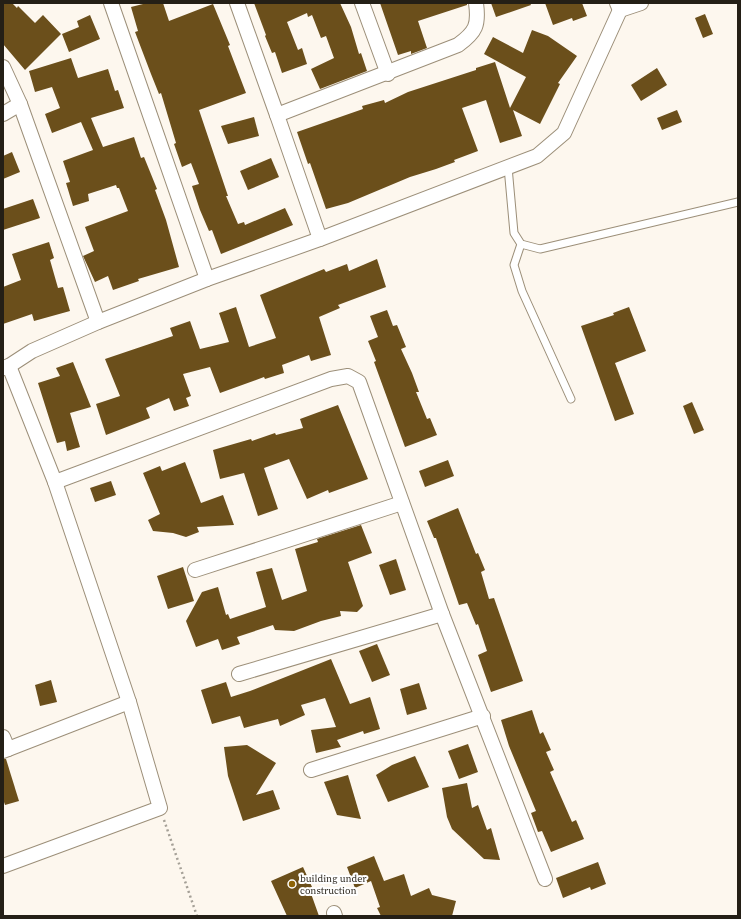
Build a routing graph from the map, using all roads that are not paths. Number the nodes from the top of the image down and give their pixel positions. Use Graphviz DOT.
graph roads {
  1 [pos="111,3"];
  2 [pos="237,3"];
  3 [pos="362,3"];
  4 [pos="476,3"];
  5 [pos="641,3"];
  6 [pos="619,7"];
  7 [pos="3,67"];
  8 [pos="388,74"];
  9 [pos="20,104"];
  10 [pos="3,114"];
  11 [pos="277,115"];
  12 [pos="508,167"];
  13 [pos="738,202"];
  14 [pos="320,240"];
  15 [pos="521,244"];
  16 [pos="208,279"];
  17 [pos="98,322"];
  18 [pos="6,367"];
  19 [pos="571,399"];
  20 [pos="55,482"];
  21 [pos="402,503"];
  22 [pos="195,570"];
  23 [pos="442,614"];
  24 [pos="239,674"];
  25 [pos="129,702"];
  26 [pos="483,716"];
  27 [pos="4,746"];
  28 [pos="311,770"];
  29 [pos="3,866"];
  30 [pos="545,879"];
  1 -- 16 [label="street"];
  2 -- 11 [label="street"];
  3 -- 8 [label="street"];
  4 -- 8 [label="street"];
  5 -- 6 [label="street"];
  6 -- 12 [label="street"];
  7 -- 9 [label="street"];
  8 -- 11 [label="street"];
  9 -- 10 [label="street"];
  9 -- 17 [label="street"];
  11 -- 14 [label="street"];
  12 -- 14 [label="street"];
  12 -- 15 [label="lane"];
  13 -- 15 [label="lane"];
  14 -- 16 [label="street"];
  15 -- 19 [label="lane"];
  16 -- 17 [label="street"];
  17 -- 18 [label="street"];
  18 -- 20 [label="street"];
  20 -- 21 [label="street"];
  20 -- 25 [label="street"];
  21 -- 22 [label="street"];
  21 -- 23 [label="street"];
  23 -- 24 [label="street"];
  23 -- 26 [label="street"];
  25 -- 27 [label="street"];
  25 -- 29 [label="street"];
  26 -- 28 [label="street"];
  26 -- 30 [label="street"];
}
